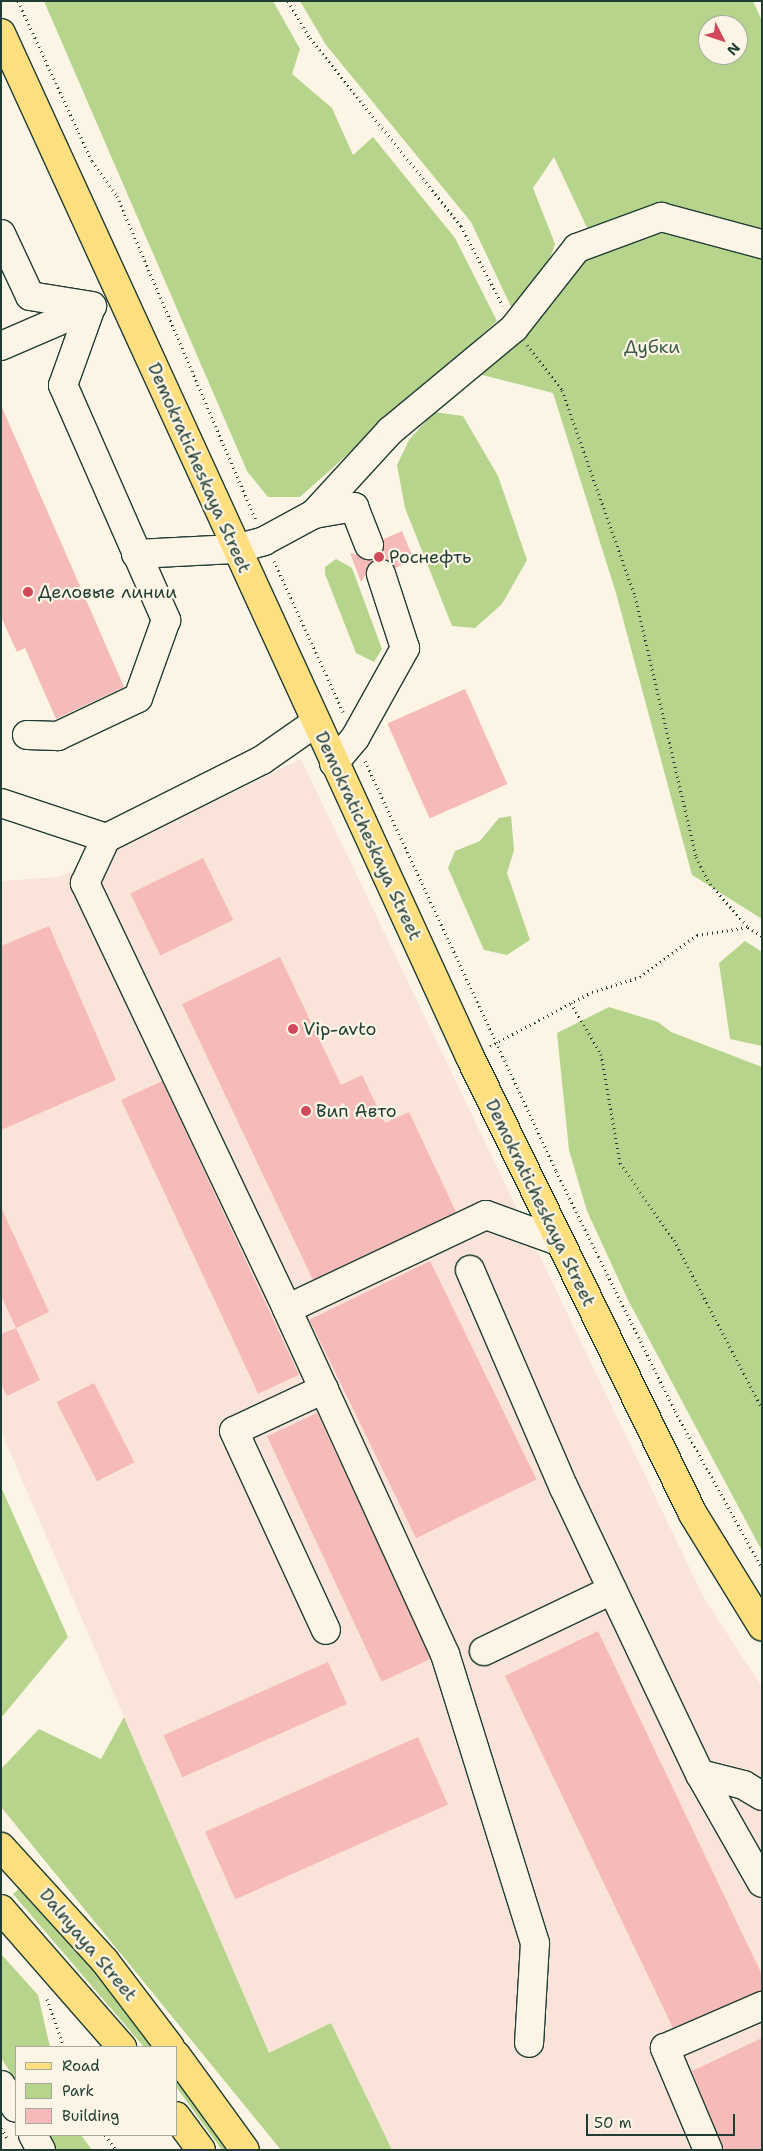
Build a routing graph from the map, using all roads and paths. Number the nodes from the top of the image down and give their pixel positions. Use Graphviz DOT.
graph roads {
  1 [pos="18,1"];
  2 [pos="288,1"];
  3 [pos="1,33"];
  4 [pos="1,234"];
  5 [pos="762,244"];
  6 [pos="117,291"];
  7 [pos="91,307"];
  8 [pos="514,328"];
  9 [pos="1,346"];
  10 [pos="314,514"];
  11 [pos="264,540"];
  12 [pos="369,545"];
  13 [pos="235,549"];
  14 [pos="136,554"];
  15 [pos="380,574"];
  16 [pos="315,723"];
  17 [pos="27,735"];
  18 [pos="355,738"];
  19 [pos="334,763"];
  20 [pos="1,803"];
  21 [pos="106,838"];
  22 [pos="748,927"];
  23 [pos="762,936"];
  24 [pos="571,1003"];
  25 [pos="496,1042"];
  26 [pos="470,1057"];
  27 [pos="558,1240"];
  28 [pos="470,1270"];
  29 [pos="287,1309"];
  30 [pos="324,1389"];
  31 [pos="762,1408"];
  32 [pos="762,1568"];
  33 [pos="612,1590"];
  34 [pos="762,1626"];
  35 [pos="326,1630"];
  36 [pos="484,1651"];
  37 [pos="700,1774"];
  38 [pos="762,1796"];
  39 [pos="1,1847"];
  40 [pos="762,1883"];
  41 [pos="1,1909"];
  42 [pos="46,1995"];
  43 [pos="762,2006"];
  44 [pos="529,2043"];
  45 [pos="64,2046"];
  46 [pos="121,2046"];
  47 [pos="169,2046"];
  48 [pos="178,2058"];
  49 [pos="1,2085"];
  50 [pos="15,2106"];
  51 [pos="178,2119"];
  52 [pos="34,2136"];
  53 [pos="106,2136"];
  54 [pos="41,2150"];
  55 [pos="116,2150"];
  56 [pos="201,2150"];
  57 [pos="244,2150"];
  58 [pos="708,2150"];
  1 -- 11 [label="path"];
  2 -- 8 [label="path"];
  3 -- 6 [label="main road, Demokraticheskaya Street"];
  4 -- 7 [label="street"];
  5 -- 8 [label="street"];
  6 -- 7 [label="street"];
  6 -- 13 [label="main road, Demokraticheskaya Street"];
  7 -- 9 [label="street"];
  7 -- 14 [label="street"];
  8 -- 10 [label="street"];
  8 -- 22 [label="path"];
  10 -- 11 [label="street"];
  10 -- 12 [label="street"];
  11 -- 13 [label="street"];
  11 -- 18 [label="path"];
  13 -- 14 [label="street"];
  13 -- 16 [label="main road, Demokraticheskaya Street"];
  14 -- 17 [label="street"];
  15 -- 18 [label="street"];
  16 -- 19 [label="main road, Demokraticheskaya Street"];
  16 -- 21 [label="street"];
  18 -- 19 [label="street"];
  18 -- 25 [label="path"];
  19 -- 26 [label="main road, Demokraticheskaya Street"];
  20 -- 21 [label="street"];
  21 -- 29 [label="street"];
  22 -- 23 [label="path"];
  22 -- 24 [label="path"];
  24 -- 25 [label="path"];
  24 -- 31 [label="path"];
  25 -- 26 [label="path"];
  25 -- 32 [label="path"];
  26 -- 27 [label="main road, Demokraticheskaya Street"];
  27 -- 29 [label="street"];
  27 -- 34 [label="main road, Demokraticheskaya Street"];
  28 -- 33 [label="street"];
  29 -- 30 [label="street"];
  30 -- 35 [label="street"];
  30 -- 44 [label="street"];
  33 -- 36 [label="street"];
  33 -- 37 [label="street"];
  37 -- 38 [label="street"];
  37 -- 40 [label="street"];
  39 -- 47 [label="main road, Dalnyaya Street"];
  41 -- 46 [label="main road"];
  42 -- 45 [label="path"];
  43 -- 58 [label="street"];
  48 -- 57 [label="main road, Dalnyaya Street"];
  49 -- 50 [label="street"];
  51 -- 56 [label="main road"];
  52 -- 54 [label="street"];
  53 -- 55 [label="path"];
}
